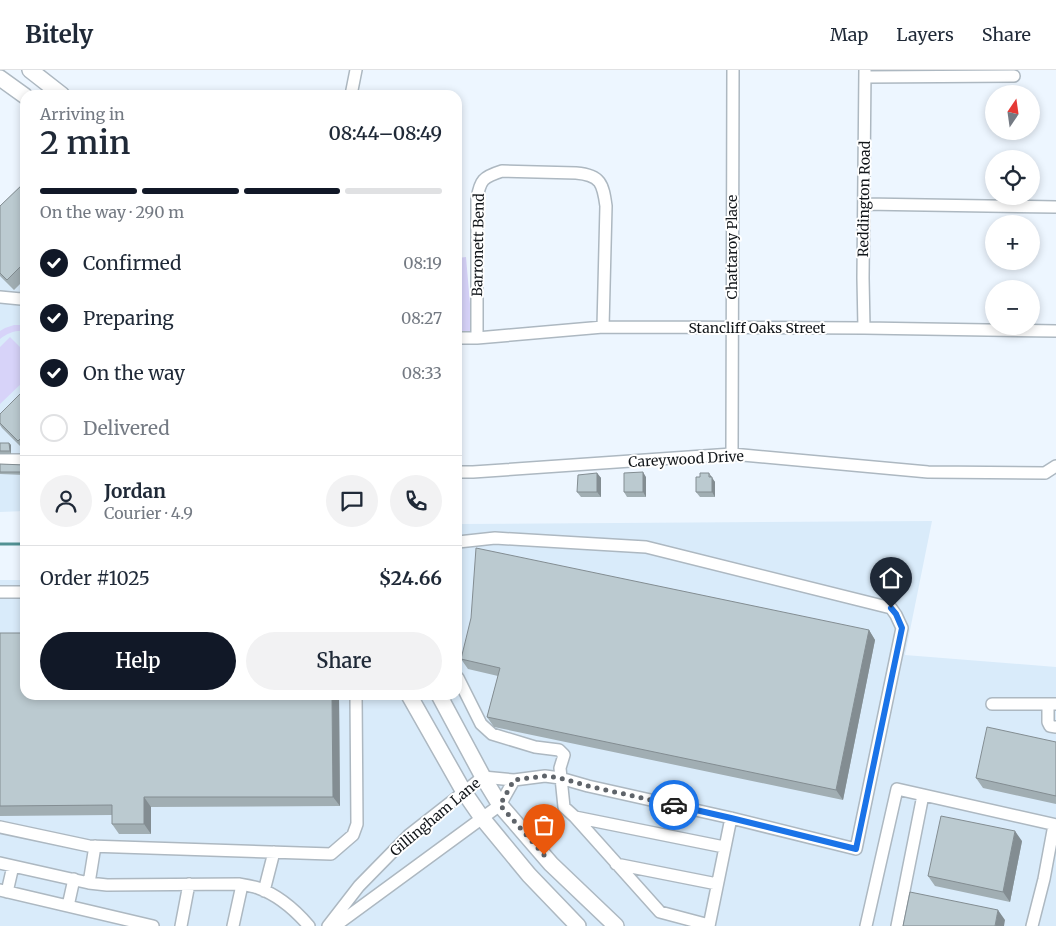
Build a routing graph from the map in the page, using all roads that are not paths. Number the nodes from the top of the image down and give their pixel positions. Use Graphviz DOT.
graph roads {
  1 [pos="30,70"];
  2 [pos="356,70"];
  3 [pos="733,70"];
  4 [pos="866,73"];
  5 [pos="1014,76"];
  6 [pos="0,78"];
  7 [pos="56,90"];
  8 [pos="352,90"];
  9 [pos="20,92"];
  10 [pos="864,204"];
  11 [pos="1056,207"];
  12 [pos="0,297"];
  13 [pos="20,300"];
  14 [pos="603,327"];
  15 [pos="732,328"];
  16 [pos="864,328"];
  17 [pos="1056,331"];
  18 [pos="462,338"];
  19 [pos="477,338"];
  20 [pos="732,454"];
  21 [pos="0,460"];
  22 [pos="20,460"];
  23 [pos="1056,466"];
  24 [pos="462,472"];
  25 [pos="462,542"];
  26 [pos="0,592"];
  27 [pos="20,592"];
  28 [pos="462,686"];
  29 [pos="356,700"];
  30 [pos="412,700"];
  31 [pos="442,700"];
  32 [pos="992,704"];
  33 [pos="1052,704"];
  34 [pos="1056,727"];
  35 [pos="483,777"];
  36 [pos="560,778"];
  37 [pos="514,780"];
  38 [pos="464,792"];
  39 [pos="923,795"];
  40 [pos="500,805"];
  41 [pos="575,817"];
  42 [pos="482,818"];
  43 [pos="731,818"];
  44 [pos="1055,825"];
  45 [pos="0,827"];
  46 [pos="95,846"];
  47 [pos="724,847"];
  48 [pos="274,852"];
  49 [pos="0,863"];
  50 [pos="616,864"];
  51 [pos="13,866"];
  52 [pos="74,879"];
  53 [pos="89,882"];
  54 [pos="189,884"];
  55 [pos="717,884"];
  56 [pos="242,885"];
  57 [pos="4,891"];
  58 [pos="264,891"];
  59 [pos="68,906"];
  60 [pos="709,925"];
  61 [pos="153,926"];
  62 [pos="181,926"];
  63 [pos="232,926"];
  64 [pos="309,926"];
  65 [pos="328,926"];
  66 [pos="335,926"];
  67 [pos="578,926"];
  68 [pos="616,926"];
  69 [pos="866,926"];
  70 [pos="897,926"];
  71 [pos="1032,926"];
  1 -- 7 [label="main road"];
  2 -- 8 [label="street"];
  3 -- 15 [label="street, Chattaroy Place"];
  4 -- 5 [label="street"];
  4 -- 10 [label="street, Reddington Road"];
  6 -- 9 [label="main road"];
  10 -- 11 [label="street"];
  10 -- 16 [label="street, Reddington Road"];
  12 -- 13 [label="street"];
  14 -- 15 [label="street, Stancliff Oaks Street"];
  14 -- 19 [label="street, Stancliff Oaks Street"];
  14 -- 19 [label="street, Barronett Bend"];
  15 -- 16 [label="street, Stancliff Oaks Street"];
  15 -- 20 [label="street, Chattaroy Place"];
  16 -- 17 [label="street, Stancliff Oaks Street"];
  18 -- 19 [label="street, Stancliff Oaks Street"];
  20 -- 23 [label="street, Careywood Drive"];
  20 -- 24 [label="street, Careywood Drive"];
  21 -- 22 [label="street"];
  25 -- 43 [label="street"];
  26 -- 27 [label="street"];
  28 -- 36 [label="street"];
  29 -- 48 [label="street"];
  30 -- 38 [label="main road"];
  31 -- 35 [label="main road"];
  32 -- 33 [label="street"];
  33 -- 34 [label="street"];
  35 -- 37 [label="street"];
  35 -- 38 [label="street, Gillingham Lane"];
  35 -- 40 [label="main road"];
  36 -- 37 [label="street"];
  36 -- 41 [label="street"];
  36 -- 43 [label="street"];
  37 -- 40 [label="street"];
  38 -- 42 [label="main road"];
  38 -- 65 [label="street, Gillingham Lane"];
  39 -- 44 [label="street"];
  39 -- 69 [label="street"];
  39 -- 70 [label="street"];
  40 -- 42 [label="street, Gillingham Lane"];
  40 -- 68 [label="main road"];
  41 -- 47 [label="street"];
  41 -- 50 [label="street"];
  42 -- 66 [label="street, Gillingham Lane"];
  42 -- 67 [label="main road"];
  43 -- 47 [label="street"];
  44 -- 71 [label="street"];
  45 -- 46 [label="street"];
  46 -- 48 [label="street"];
  46 -- 53 [label="street"];
  47 -- 55 [label="street"];
  48 -- 58 [label="street"];
  49 -- 51 [label="street"];
  50 -- 55 [label="street"];
  50 -- 60 [label="street"];
  51 -- 52 [label="street"];
  51 -- 57 [label="street"];
  52 -- 53 [label="street"];
  52 -- 59 [label="street"];
  53 -- 54 [label="street"];
  54 -- 56 [label="street"];
  54 -- 62 [label="street"];
  55 -- 60 [label="street"];
  56 -- 58 [label="street"];
  56 -- 63 [label="street"];
  57 -- 59 [label="street"];
  58 -- 64 [label="street"];
  59 -- 61 [label="street"];
}
